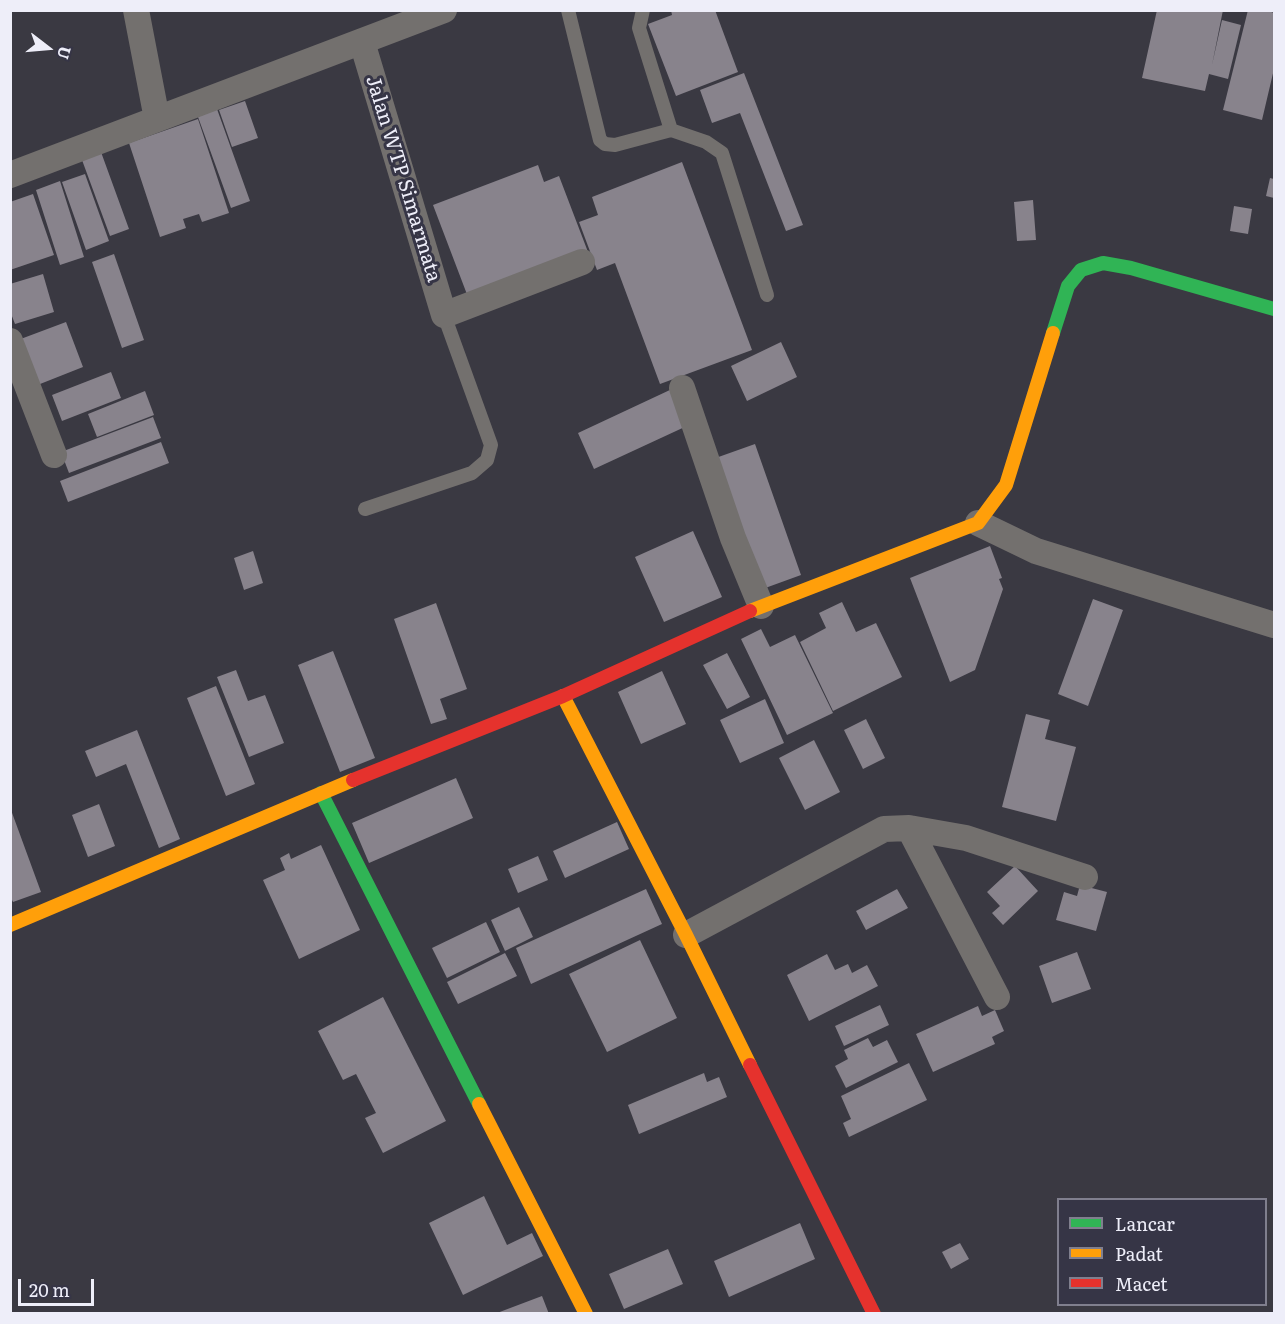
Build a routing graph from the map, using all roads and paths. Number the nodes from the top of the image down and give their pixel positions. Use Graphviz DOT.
graph roads {
  1 [pos="136,10"];
  2 [pos="444,10"];
  3 [pos="568,10"];
  4 [pos="643,10"];
  5 [pos="410,17"];
  6 [pos="362,42"];
  7 [pos="157,119"];
  8 [pos="671,130"];
  9 [pos="10,175"];
  10 [pos="582,262"];
  11 [pos="767,295"];
  12 [pos="1275,309"];
  13 [pos="444,315"];
  14 [pos="10,341"];
  15 [pos="682,388"];
  16 [pos="54,455"];
  17 [pos="365,509"];
  18 [pos="978,523"];
  19 [pos="761,606"];
  20 [pos="1275,625"];
  21 [pos="563,696"];
  22 [pos="321,793"];
  23 [pos="909,828"];
  24 [pos="1085,877"];
  25 [pos="10,925"];
  26 [pos="686,935"];
  27 [pos="997,997"];
  28 [pos="586,1314"];
  29 [pos="874,1314"];
  1 -- 7 [label="street"];
  2 -- 5 [label="street"];
  3 -- 8 [label="lane"];
  4 -- 8 [label="lane"];
  5 -- 6 [label="street"];
  6 -- 7 [label="street"];
  6 -- 13 [label="street, Jalan WTP Simarmata"];
  7 -- 9 [label="street"];
  8 -- 11 [label="lane"];
  10 -- 13 [label="street"];
  12 -- 18 [label="street"];
  13 -- 17 [label="lane"];
  14 -- 16 [label="street"];
  15 -- 19 [label="street"];
  18 -- 19 [label="street"];
  18 -- 20 [label="street"];
  19 -- 21 [label="street"];
  21 -- 22 [label="street"];
  21 -- 26 [label="street"];
  22 -- 25 [label="street"];
  22 -- 28 [label="street"];
  23 -- 24 [label="street"];
  23 -- 26 [label="street"];
  23 -- 27 [label="street"];
  26 -- 29 [label="street"];
}
